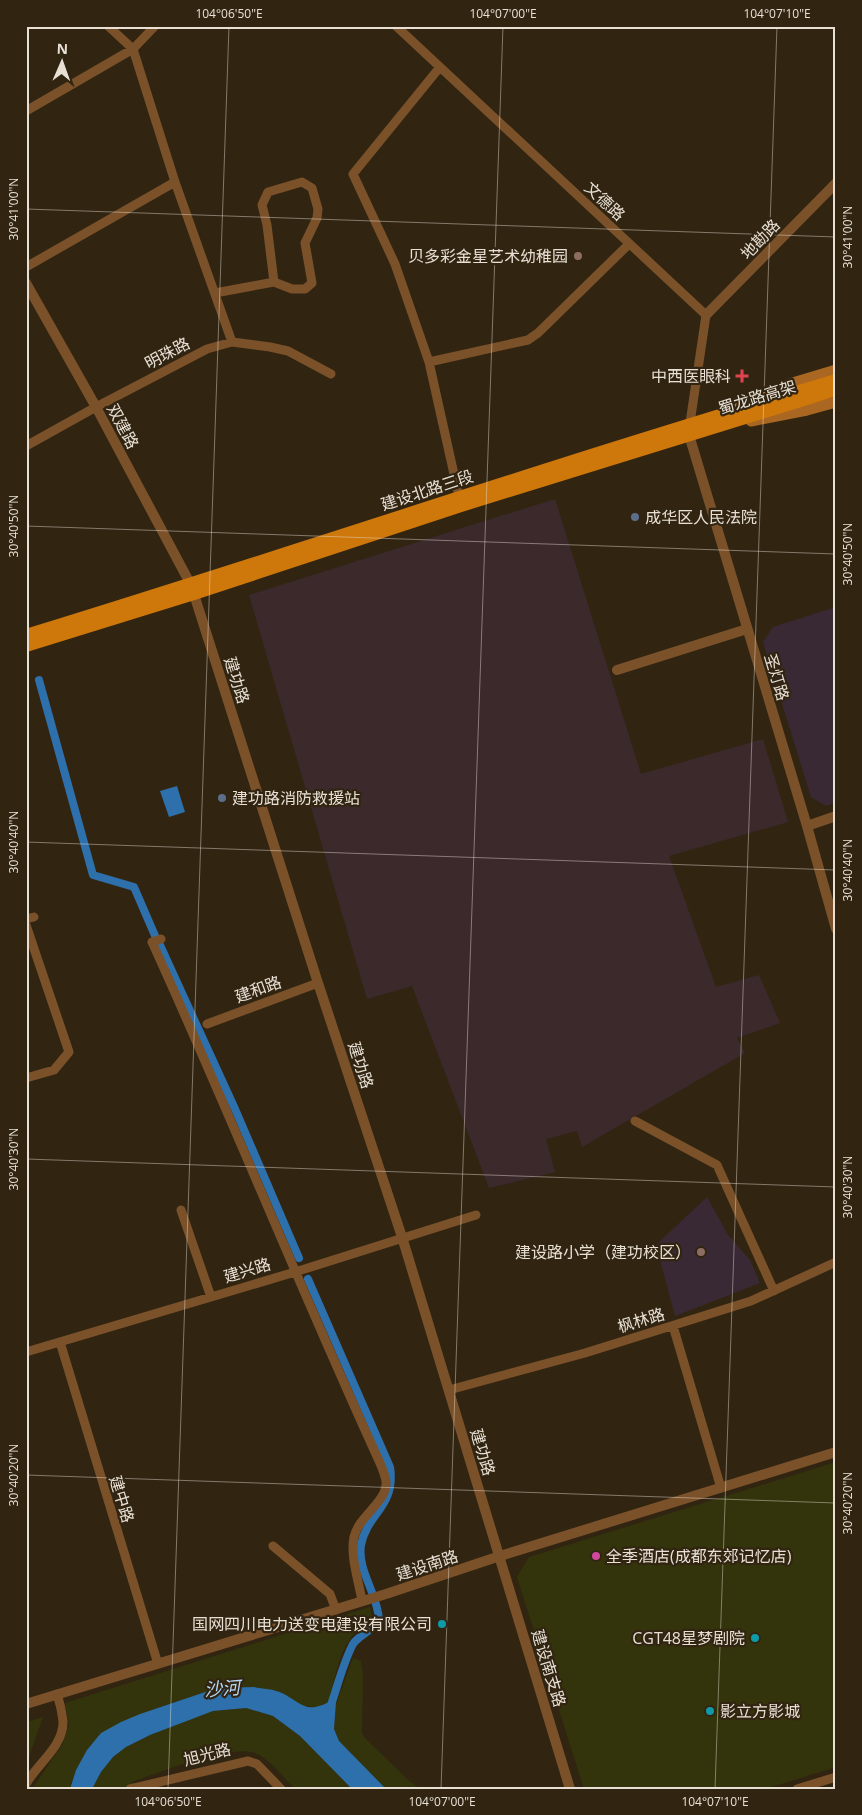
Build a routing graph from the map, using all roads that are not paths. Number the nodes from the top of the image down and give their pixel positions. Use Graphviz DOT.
graph roads {
  1 [pos="108,26"];
  2 [pos="154,26"];
  3 [pos="396,26"];
  4 [pos="133,49"];
  5 [pos="440,67"];
  6 [pos="26,110"];
  7 [pos="175,182"];
  8 [pos="836,183"];
  9 [pos="629,244"];
  10 [pos="26,267"];
  11 [pos="274,282"];
  12 [pos="26,283"];
  13 [pos="215,293"];
  14 [pos="706,316"];
  15 [pos="232,342"];
  16 [pos="429,362"];
  17 [pos="836,370"];
  18 [pos="331,374"];
  19 [pos="836,380"];
  20 [pos="836,390"];
  21 [pos="836,402"];
  22 [pos="96,407"];
  23 [pos="689,429"];
  24 [pos="26,446"];
  25 [pos="460,501"];
  26 [pos="193,590"];
  27 [pos="747,628"];
  28 [pos="26,635"];
  29 [pos="26,646"];
  30 [pos="617,670"];
  31 [pos="836,816"];
  32 [pos="807,826"];
  33 [pos="26,925"];
  34 [pos="836,929"];
  35 [pos="161,939"];
  36 [pos="318,983"];
  37 [pos="207,1024"];
  38 [pos="26,1078"];
  39 [pos="635,1121"];
  40 [pos="181,1210"];
  41 [pos="476,1215"];
  42 [pos="402,1237"];
  43 [pos="836,1262"];
  44 [pos="295,1272"];
  45 [pos="774,1290"];
  46 [pos="211,1297"];
  47 [pos="673,1326"];
  48 [pos="60,1342"];
  49 [pos="26,1352"];
  50 [pos="449,1390"];
  51 [pos="836,1452"];
  52 [pos="721,1488"];
  53 [pos="273,1546"];
  54 [pos="500,1556"];
  55 [pos="364,1601"];
  56 [pos="336,1610"];
  57 [pos="158,1664"];
  58 [pos="58,1694"];
  59 [pos="26,1704"];
  60 [pos="836,1777"];
  61 [pos="26,1784"];
  62 [pos="130,1789"];
  63 [pos="281,1789"];
  64 [pos="570,1789"];
  65 [pos="797,1789"];
  1 -- 4 [label="street"];
  2 -- 4 [label="street"];
  3 -- 5 [label="street, 文德路"];
  4 -- 6 [label="street"];
  4 -- 7 [label="street"];
  5 -- 9 [label="street, 文德路"];
  5 -- 16 [label="street"];
  7 -- 10 [label="street"];
  7 -- 13 [label="street"];
  8 -- 14 [label="street, 地勘路"];
  9 -- 14 [label="street, 文德路"];
  9 -- 16 [label="street"];
  11 -- 11 [label="street"];
  11 -- 13 [label="street"];
  12 -- 22 [label="street, 双建路"];
  13 -- 15 [label="street"];
  14 -- 23 [label="street"];
  15 -- 18 [label="street, 明珠路"];
  15 -- 22 [label="street, 明珠路"];
  16 -- 25 [label="street"];
  17 -- 23 [label="main road, 建设北路三段"];
  19 -- 23 [label="main road"];
  20 -- 23 [label="main road, 蜀龙路高架"];
  21 -- 23 [label="main road, 建设北路三段"];
  22 -- 24 [label="street, 明珠路"];
  22 -- 26 [label="street, 双建路"];
  23 -- 25 [label="main road, 建设北路三段"];
  23 -- 27 [label="street, 圣灯路"];
  25 -- 26 [label="main road, 建设北路三段"];
  26 -- 28 [label="main road, 建设北路三段"];
  26 -- 29 [label="main road, 建设北路三段"];
  26 -- 36 [label="street, 建功路"];
  27 -- 30 [label="street"];
  27 -- 32 [label="street, 圣灯路"];
  31 -- 32 [label="street"];
  32 -- 34 [label="street, 圣灯路"];
  33 -- 38 [label="street"];
  35 -- 44 [label="street"];
  36 -- 37 [label="street, 建和路"];
  36 -- 42 [label="street, 建功路"];
  39 -- 45 [label="street"];
  40 -- 46 [label="street"];
  41 -- 42 [label="street, 建兴路"];
  42 -- 44 [label="street, 建兴路"];
  42 -- 50 [label="street, 建功路"];
  43 -- 45 [label="street, 枫林路"];
  44 -- 46 [label="street, 建兴路"];
  44 -- 55 [label="street"];
  45 -- 47 [label="street, 枫林路"];
  46 -- 48 [label="street, 建兴路"];
  47 -- 50 [label="street, 枫林路"];
  47 -- 52 [label="street"];
  48 -- 49 [label="street, 建兴路"];
  48 -- 57 [label="street, 建中路"];
  50 -- 54 [label="street, 建功路"];
  51 -- 52 [label="street, 建设南路"];
  52 -- 54 [label="street, 建设南路"];
  53 -- 56 [label="street"];
  54 -- 55 [label="street, 建设南路"];
  54 -- 64 [label="street, 建设南支路"];
  55 -- 56 [label="street, 建设南路"];
  56 -- 57 [label="street, 建设南路"];
  57 -- 58 [label="street, 建设南路"];
  58 -- 59 [label="street, 建设南路"];
  58 -- 61 [label="street"];
  60 -- 65 [label="street"];
  62 -- 63 [label="street, 旭光路"];
}
